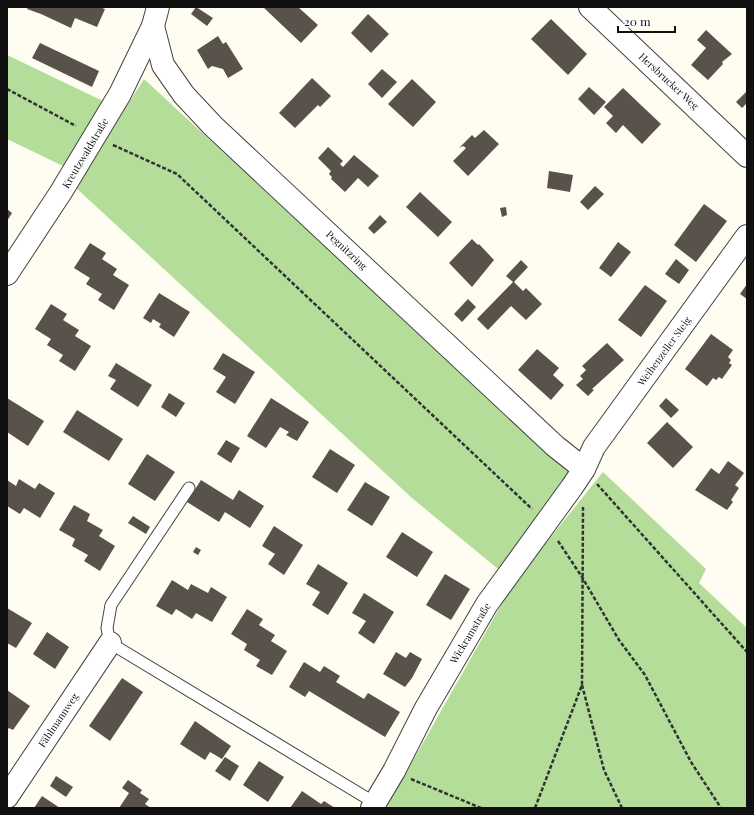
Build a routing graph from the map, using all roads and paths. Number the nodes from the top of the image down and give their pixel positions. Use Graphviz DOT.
graph roads {
  1 [pos="590,7"];
  2 [pos="156,16"];
  3 [pos="7,89"];
  4 [pos="95,136"];
  5 [pos="747,156"];
  6 [pos="747,236"];
  7 [pos="7,274"];
  8 [pos="584,469"];
  9 [pos="189,488"];
  10 [pos="583,500"];
  11 [pos="546,522"];
  12 [pos="582,577"];
  13 [pos="110,643"];
  14 [pos="747,652"];
  15 [pos="582,685"];
  16 [pos="394,771"];
  17 [pos="7,797"];
  18 [pos="373,806"];
  19 [pos="481,808"];
  20 [pos="535,808"];
  21 [pos="622,808"];
  22 [pos="721,808"];
  1 -- 5 [label="street, Hersbrucker Weg"];
  2 -- 4 [label="street, Kreutzwaldstraße"];
  2 -- 8 [label="street, Pegnitzring"];
  3 -- 4 [label="path"];
  4 -- 7 [label="street, Kreutzwaldstraße"];
  4 -- 11 [label="path"];
  6 -- 8 [label="street, Weihenzeller Steig"];
  8 -- 11 [label="street, Wickramstraße"];
  8 -- 14 [label="path"];
  9 -- 13 [label="lane"];
  10 -- 12 [label="path"];
  11 -- 12 [label="path"];
  11 -- 16 [label="street, Wickramstraße"];
  12 -- 15 [label="path"];
  12 -- 22 [label="path"];
  13 -- 17 [label="street, Fählmannweg"];
  13 -- 18 [label="lane"];
  15 -- 20 [label="path"];
  15 -- 21 [label="path"];
  16 -- 18 [label="street, Wickramstraße"];
  16 -- 19 [label="path"];
}
